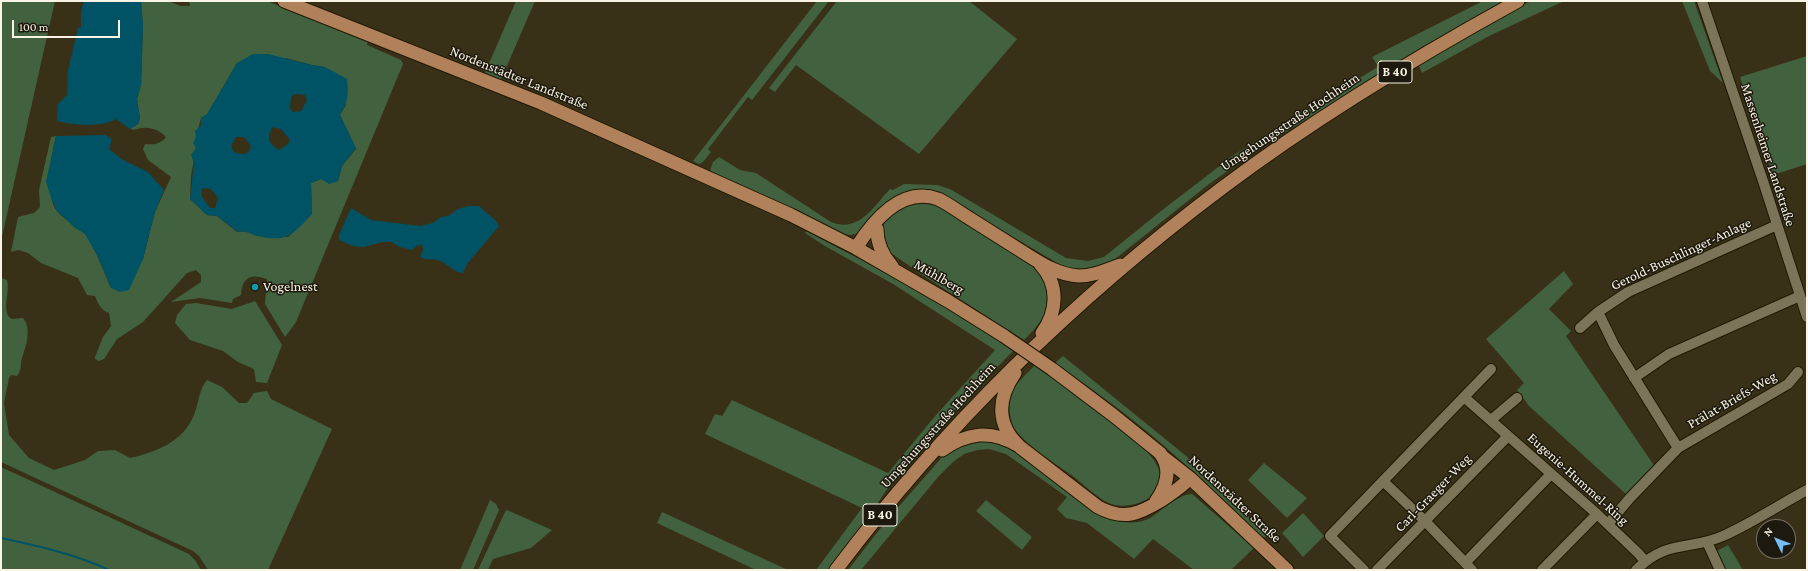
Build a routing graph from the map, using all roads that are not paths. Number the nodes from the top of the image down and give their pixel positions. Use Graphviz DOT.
graph roads {
  1 [pos="284,1"];
  2 [pos="1518,1"];
  3 [pos="1702,1"];
  4 [pos="883,215"];
  5 [pos="1777,225"];
  6 [pos="877,229"];
  7 [pos="856,248"];
  8 [pos="1034,259"];
  9 [pos="1130,260"];
  10 [pos="900,273"];
  11 [pos="1800,296"];
  12 [pos="1598,312"];
  13 [pos="1807,317"];
  14 [pos="1580,328"];
  15 [pos="1033,348"];
  16 [pos="1021,360"];
  17 [pos="1052,369"];
  18 [pos="1490,369"];
  19 [pos="1798,372"];
  20 [pos="1634,378"];
  21 [pos="1464,397"];
  22 [pos="1517,398"];
  23 [pos="1491,420"];
  24 [pos="1508,436"];
  25 [pos="1020,447"];
  26 [pos="1678,448"];
  27 [pos="1160,453"];
  28 [pos="925,461"];
  29 [pos="1551,474"];
  30 [pos="1188,477"];
  31 [pos="1383,481"];
  32 [pos="1807,490"];
  33 [pos="1163,492"];
  34 [pos="1154,504"];
  35 [pos="1596,514"];
  36 [pos="1425,521"];
  37 [pos="1608,524"];
  38 [pos="1707,542"];
  39 [pos="1645,561"];
  40 [pos="1467,567"];
  41 [pos="836,570"];
  42 [pos="1287,570"];
  43 [pos="1364,570"];
  44 [pos="1377,570"];
  45 [pos="1542,570"];
  46 [pos="1636,570"];
  47 [pos="1720,570"];
  1 -- 7 [label="main road, Nordenstädter Landstraße"];
  2 -- 9 [label="main road, Umgehungsstraße Hochheim / B 40"];
  3 -- 5 [label="street, Massenheimer Landstraße"];
  4 -- 6 [label="main road"];
  4 -- 7 [label="main road"];
  4 -- 8 [label="main road"];
  5 -- 11 [label="street, Massenheimer Landstraße"];
  5 -- 12 [label="street, Gerold-Buschlinger-Anlage"];
  6 -- 7 [label="main road"];
  6 -- 10 [label="main road"];
  7 -- 10 [label="main road, Mühlberg"];
  8 -- 9 [label="main road"];
  8 -- 16 [label="main road"];
  9 -- 15 [label="main road, B 40"];
  10 -- 17 [label="main road, Mühlberg, bridge"];
  11 -- 13 [label="street, Massenheimer Landstraße"];
  11 -- 20 [label="street"];
  12 -- 14 [label="street, Gerold-Buschlinger-Anlage"];
  12 -- 20 [label="street"];
  15 -- 16 [label="main road, B 40"];
  15 -- 25 [label="main road"];
  16 -- 28 [label="main road, Umgehungsstraße Hochheim / B 40"];
  17 -- 27 [label="main road, Nordenstädter Straße"];
  18 -- 21 [label="street"];
  19 -- 26 [label="street, Prälat-Briefs-Weg"];
  20 -- 26 [label="street"];
  21 -- 23 [label="street, Eugenie-Hummel-Ring"];
  21 -- 31 [label="street"];
  22 -- 23 [label="street"];
  23 -- 24 [label="street, Eugenie-Hummel-Ring"];
  24 -- 29 [label="street, Eugenie-Hummel-Ring"];
  24 -- 36 [label="street, Carl-Graeger-Weg"];
  25 -- 28 [label="main road"];
  25 -- 34 [label="main road"];
  26 -- 37 [label="street"];
  27 -- 30 [label="main road, Nordenstädter Straße"];
  27 -- 33 [label="main road"];
  28 -- 41 [label="main road, Umgehungsstraße Hochheim / B 40"];
  29 -- 35 [label="street, Eugenie-Hummel-Ring"];
  29 -- 40 [label="street"];
  30 -- 33 [label="main road"];
  30 -- 34 [label="main road"];
  30 -- 42 [label="main road, Nordenstädter Straße"];
  31 -- 36 [label="street"];
  31 -- 43 [label="street"];
  32 -- 38 [label="street"];
  33 -- 34 [label="main road"];
  35 -- 37 [label="street, Eugenie-Hummel-Ring"];
  35 -- 45 [label="street"];
  36 -- 40 [label="street"];
  36 -- 44 [label="street, Carl-Graeger-Weg"];
  37 -- 39 [label="street, Eugenie-Hummel-Ring"];
  38 -- 39 [label="street"];
  38 -- 47 [label="street"];
  39 -- 46 [label="street"];
}
